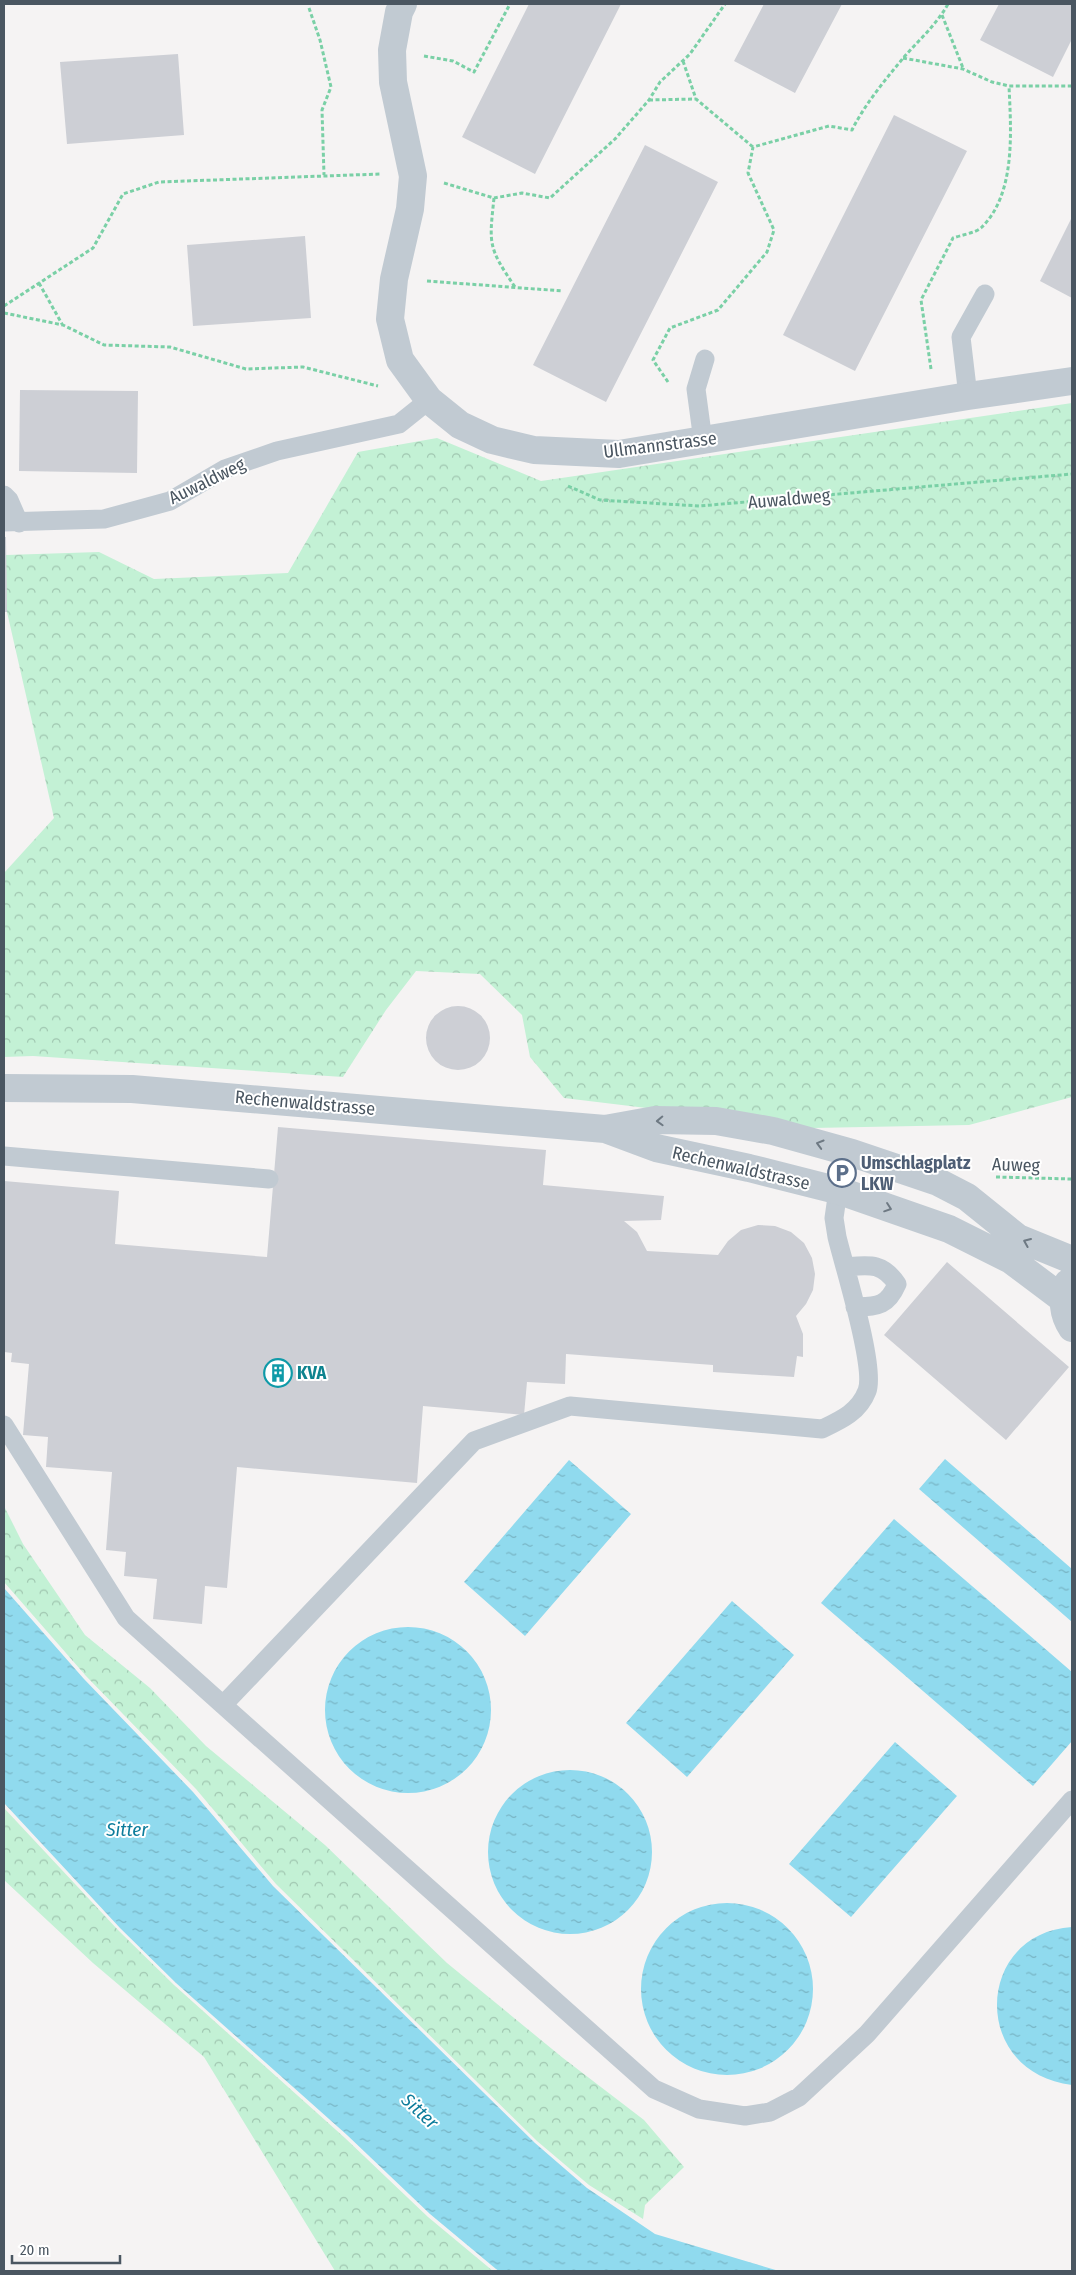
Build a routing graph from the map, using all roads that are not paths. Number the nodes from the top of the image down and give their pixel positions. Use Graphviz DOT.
graph roads {
  1 [pos="403,4"];
  2 [pos="985,294"];
  3 [pos="705,359"];
  4 [pos="1072,381"];
  5 [pos="968,396"];
  6 [pos="421,407"];
  7 [pos="703,441"];
  8 [pos="4,495"];
  9 [pos="12,522"];
  10 [pos="4,1088"];
  11 [pos="605,1129"];
  12 [pos="852,1153"];
  13 [pos="4,1156"];
  14 [pos="269,1179"];
  15 [pos="840,1191"];
  16 [pos="1072,1260"];
  17 [pos="845,1267"];
  18 [pos="1068,1287"];
  19 [pos="855,1307"];
  20 [pos="1072,1328"];
  21 [pos="4,1425"];
  22 [pos="223,1705"];
  23 [pos="1072,1800"];
  1 -- 6 [label="street, Ullmannstrasse"];
  2 -- 5 [label="lane"];
  3 -- 7 [label="lane"];
  4 -- 5 [label="street, Ullmannstrasse"];
  5 -- 7 [label="street, Ullmannstrasse"];
  6 -- 7 [label="street, Ullmannstrasse"];
  6 -- 9 [label="lane, Auwaldweg"];
  8 -- 9 [label="lane"];
  10 -- 11 [label="street, Rechenwaldstrasse"];
  12 -- 11 [label="street, Rechenwaldstrasse, one-way"];
  11 -- 15 [label="street, Rechenwaldstrasse"];
  12 -- 15 [label="lane"];
  16 -- 12 [label="street, Rechenwaldstrasse, one-way"];
  13 -- 14 [label="lane"];
  15 -- 17 [label="lane"];
  15 -- 18 [label="street, Rechenwaldstrasse, one-way"];
  17 -- 19 [label="lane"];
  17 -- 19 [label="lane"];
  18 -- 20 [label="street"];
  19 -- 22 [label="lane"];
  21 -- 22 [label="lane"];
  22 -- 23 [label="lane"];
}
